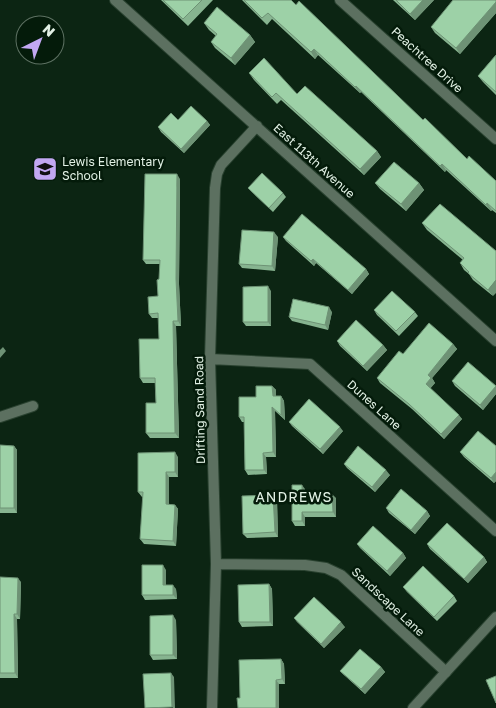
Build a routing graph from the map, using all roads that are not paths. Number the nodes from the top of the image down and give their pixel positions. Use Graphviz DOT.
graph roads {
  1 [pos="340,0"];
  2 [pos="118,1"];
  3 [pos="257,126"];
  4 [pos="496,139"];
  5 [pos="496,341"];
  6 [pos="210,359"];
  7 [pos="33,406"];
  8 [pos="0,417"];
  9 [pos="496,531"];
  10 [pos="216,564"];
  11 [pos="496,617"];
  12 [pos="446,672"];
  13 [pos="212,708"];
  14 [pos="413,708"];
  1 -- 4 [label="street, Peachtree Drive"];
  2 -- 3 [label="street, East 113th Avenue"];
  3 -- 5 [label="street, East 113th Avenue"];
  3 -- 6 [label="street, Drifting Sand Road"];
  6 -- 9 [label="street, Dunes Lane"];
  6 -- 10 [label="street, Drifting Sand Road"];
  7 -- 8 [label="street"];
  10 -- 12 [label="street, Sandscape Lane"];
  10 -- 13 [label="street, Drifting Sand Road"];
  11 -- 12 [label="street"];
  12 -- 14 [label="street"];
}
